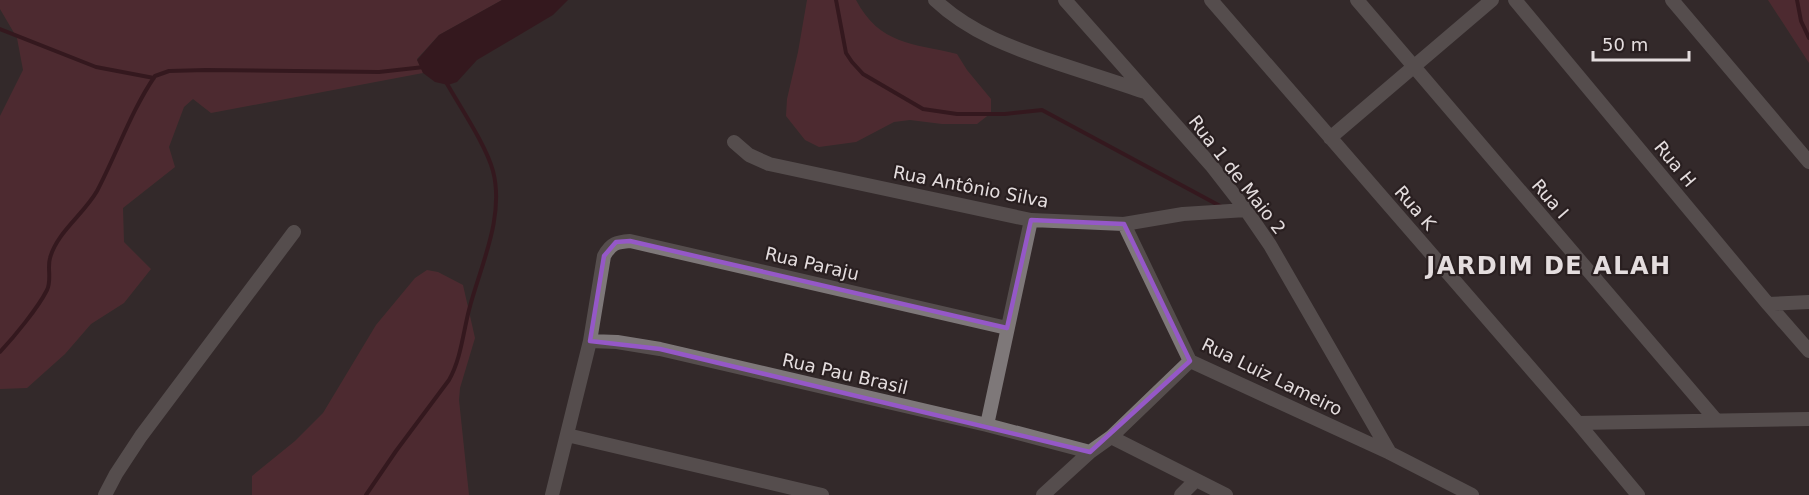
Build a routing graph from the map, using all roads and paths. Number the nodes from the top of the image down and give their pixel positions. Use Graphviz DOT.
graph roads {
  1 [pos="935,0"];
  2 [pos="1065,0"];
  3 [pos="1211,0"];
  4 [pos="1357,0"];
  5 [pos="1492,0"];
  6 [pos="1515,0"];
  7 [pos="1672,0"];
  8 [pos="1413,67"];
  9 [pos="1147,93"];
  10 [pos="1330,138"];
  11 [pos="734,142"];
  12 [pos="1809,162"];
  13 [pos="1246,210"];
  14 [pos="1031,220"];
  15 [pos="1124,224"];
  16 [pos="294,232"];
  17 [pos="1809,302"];
  18 [pos="1768,304"];
  19 [pos="1007,328"];
  20 [pos="590,341"];
  21 [pos="1809,351"];
  22 [pos="1190,361"];
  23 [pos="1809,419"];
  24 [pos="1716,420"];
  25 [pos="1578,423"];
  26 [pos="987,425"];
  27 [pos="567,435"];
  28 [pos="1111,437"];
  29 [pos="1090,452"];
  30 [pos="1390,453"];
  31 [pos="1196,480"];
  32 [pos="105,495"];
  33 [pos="552,495"];
  34 [pos="822,495"];
  35 [pos="1043,495"];
  36 [pos="1181,495"];
  37 [pos="1226,495"];
  38 [pos="1472,495"];
  39 [pos="1638,495"];
  1 -- 9 [label="street"];
  2 -- 9 [label="street, Rua 1 de Maio 2"];
  3 -- 10 [label="street, Rua K"];
  4 -- 8 [label="street, Rua I"];
  5 -- 8 [label="street"];
  6 -- 18 [label="street, Rua H"];
  7 -- 12 [label="street"];
  8 -- 10 [label="street"];
  8 -- 24 [label="street, Rua I"];
  9 -- 13 [label="street, Rua 1 de Maio 2"];
  10 -- 25 [label="street, Rua K"];
  11 -- 14 [label="street, Rua Antônio Silva"];
  13 -- 15 [label="street, Rua Antônio Silva"];
  13 -- 30 [label="street, Rua 1 de Maio 2"];
  14 -- 15 [label="street, Rua Antônio Silva"];
  14 -- 19 [label="street"];
  15 -- 22 [label="street, Rua Luiz Lameiro"];
  16 -- 32 [label="street"];
  17 -- 18 [label="street"];
  18 -- 21 [label="street, Rua H"];
  19 -- 20 [label="street, Rua Paraju"];
  19 -- 26 [label="street"];
  20 -- 26 [label="street, Rua Pau Brasil"];
  20 -- 27 [label="street"];
  22 -- 28 [label="street"];
  22 -- 30 [label="street, Rua Luiz Lameiro"];
  23 -- 24 [label="street"];
  24 -- 25 [label="street"];
  25 -- 39 [label="street, Rua K"];
  26 -- 29 [label="street, Rua Pau Brasil"];
  27 -- 33 [label="street"];
  27 -- 34 [label="street"];
  28 -- 29 [label="street"];
  28 -- 31 [label="street"];
  29 -- 35 [label="street"];
  30 -- 38 [label="street, Rua Luiz Lameiro"];
  31 -- 36 [label="street"];
  31 -- 37 [label="street"];
}
